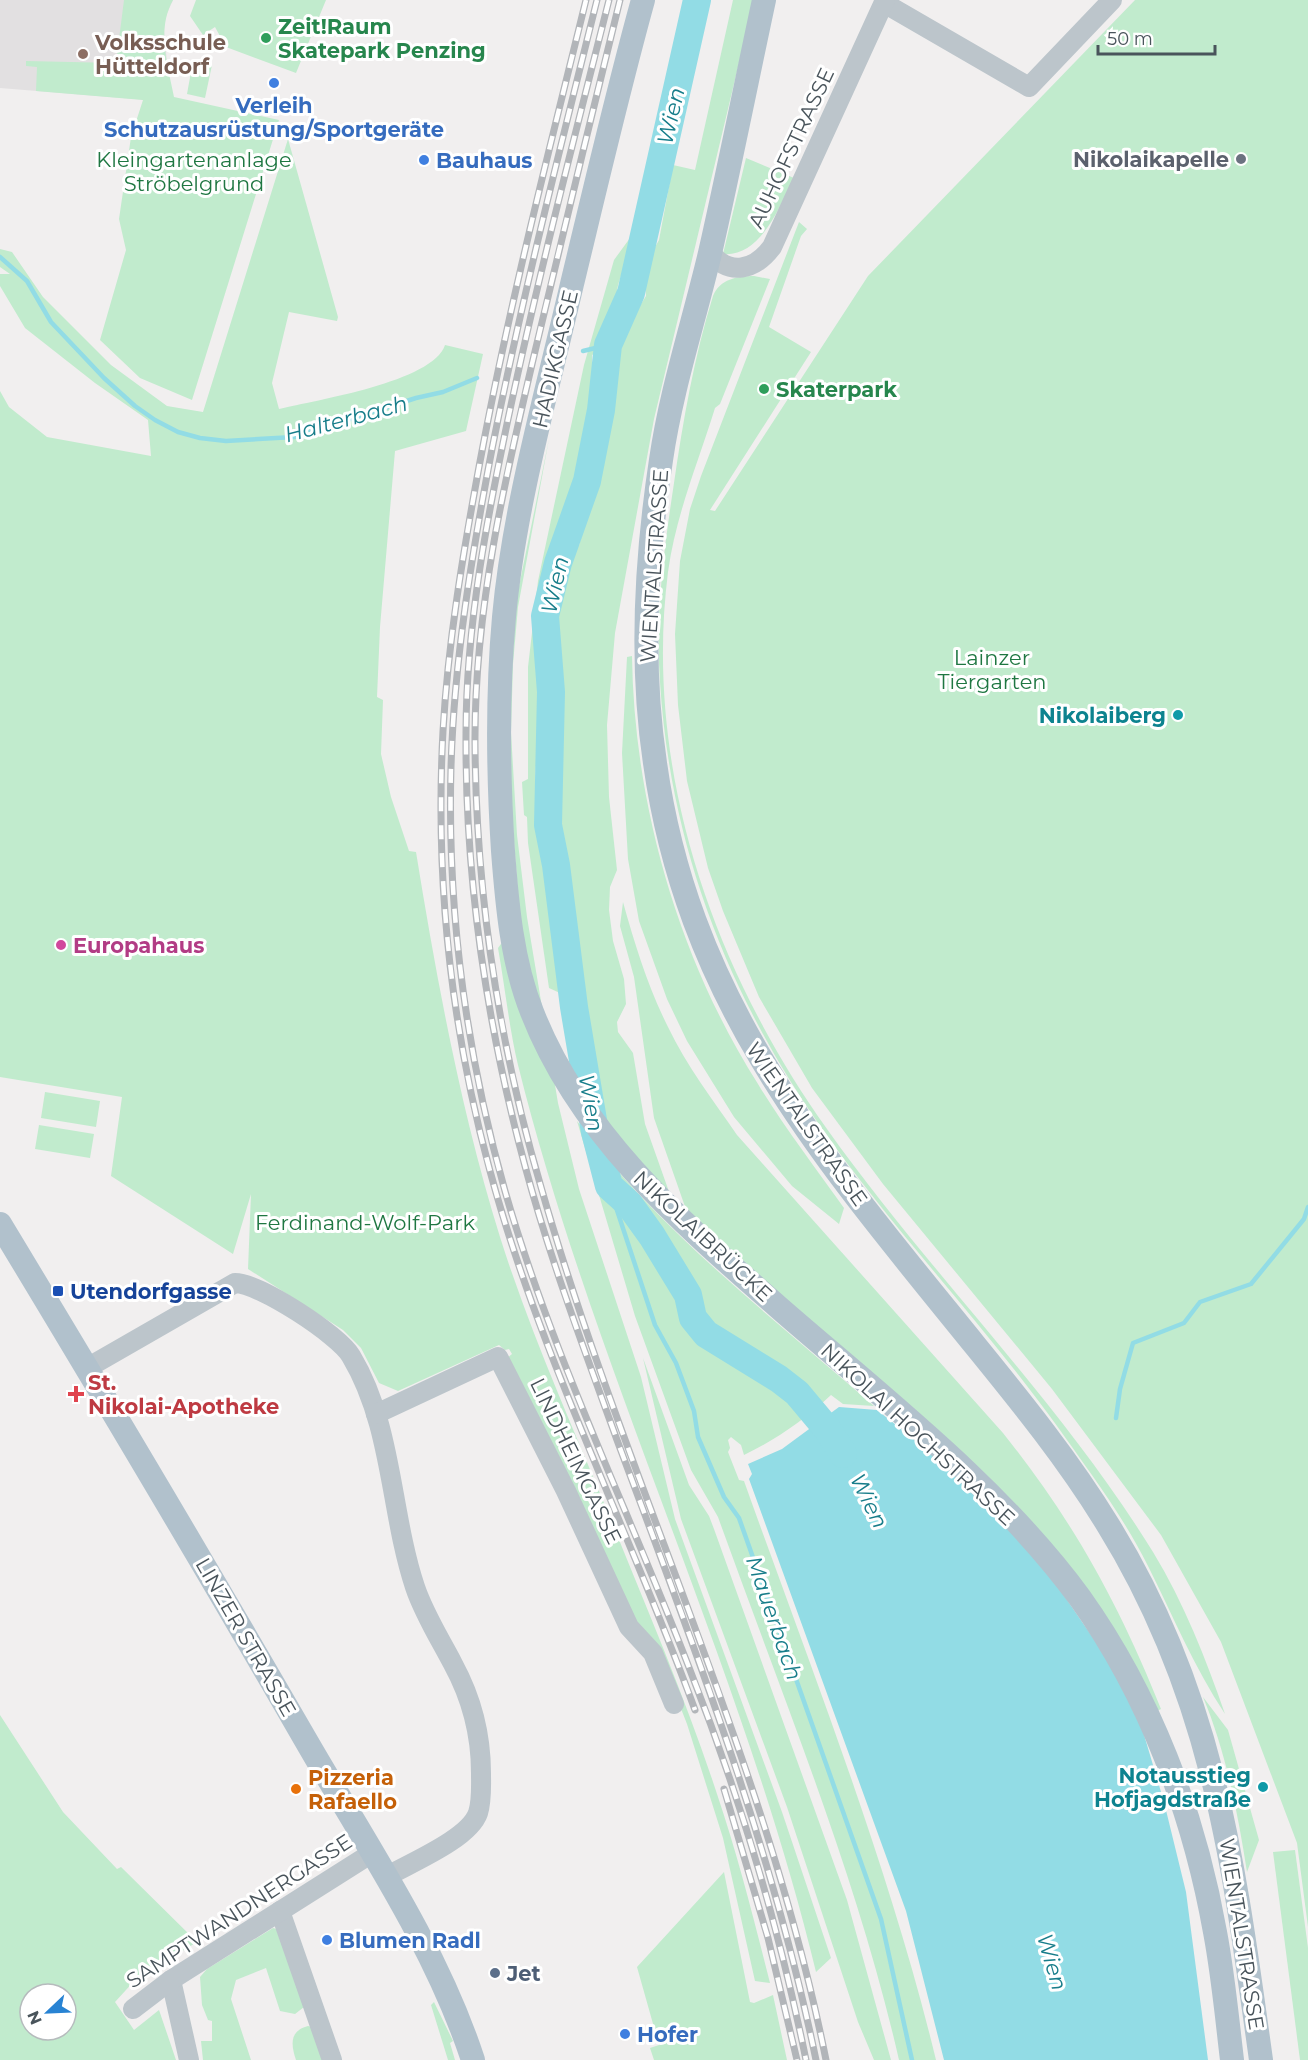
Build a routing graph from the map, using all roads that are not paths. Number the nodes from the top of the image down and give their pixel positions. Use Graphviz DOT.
graph roads {
  1 [pos="643,0"];
  2 [pos="764,0"];
  3 [pos="1112,0"];
  4 [pos="884,2"];
  5 [pos="710,252"];
  6 [pos="497,722"];
  7 [pos="0,1224"];
  8 [pos="810,1335"];
  9 [pos="87,1368"];
  10 [pos="376,1414"];
  11 [pos="1026,1534"];
  12 [pos="674,1704"];
  13 [pos="372,1853"];
  14 [pos="386,1877"];
  15 [pos="279,1911"];
  16 [pos="171,1980"];
  17 [pos="133,2009"];
  18 [pos="189,2060"];
  19 [pos="332,2060"];
  20 [pos="473,2060"];
  21 [pos="1232,2060"];
  22 [pos="1261,2060"];
  1 -- 6 [label="main road, HADIKGASSE"];
  2 -- 5 [label="main road, WIENTALSTRASSE"];
  3 -- 4 [label="street"];
  4 -- 5 [label="street, AUHOFSTRASSE"];
  5 -- 22 [label="main road, WIENTALSTRASSE"];
  6 -- 8 [label="main road, NIKOLAIBRÜCKE"];
  7 -- 9 [label="main road, LINZER STRASSE"];
  8 -- 11 [label="main road, NIKOLAI HOCHSTRASSE"];
  9 -- 10 [label="street"];
  9 -- 13 [label="main road, LINZER STRASSE"];
  10 -- 12 [label="street, LINDHEIMGASSE"];
  10 -- 14 [label="street"];
  11 -- 21 [label="main road, WIENTALSTRASSE"];
  13 -- 14 [label="main road, LINZER STRASSE"];
  13 -- 15 [label="street, SAMPTWANDNERGASSE"];
  14 -- 20 [label="main road, LINZER STRASSE"];
  15 -- 16 [label="street, SAMPTWANDNERGASSE"];
  15 -- 19 [label="street"];
  16 -- 17 [label="street, SAMPTWANDNERGASSE"];
  16 -- 18 [label="street"];
}
